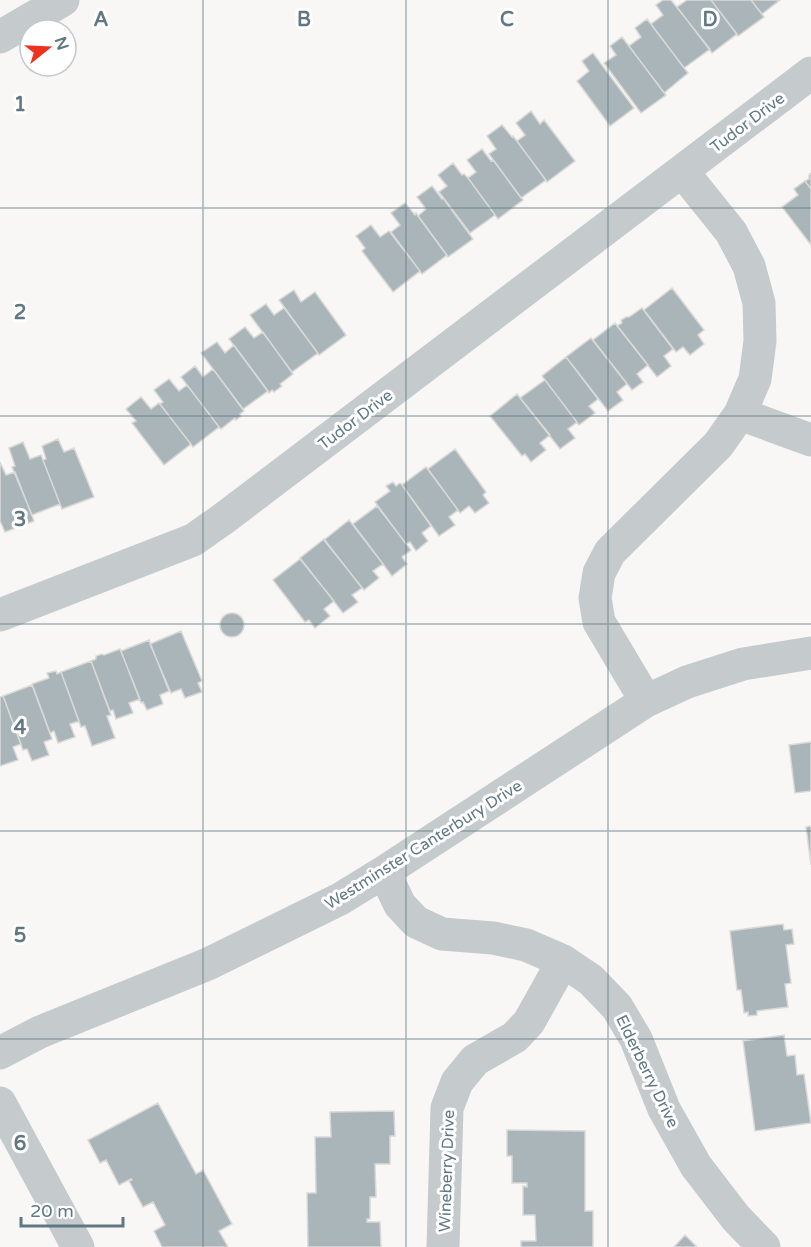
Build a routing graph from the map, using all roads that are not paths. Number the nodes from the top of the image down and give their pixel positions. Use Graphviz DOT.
graph roads {
  1 [pos="63,0"];
  2 [pos="0,37"];
  3 [pos="811,73"];
  4 [pos="682,171"];
  5 [pos="740,414"];
  6 [pos="811,440"];
  7 [pos="0,615"];
  8 [pos="811,653"];
  9 [pos="646,701"];
  10 [pos="384,872"];
  11 [pos="563,961"];
  12 [pos="0,1053"];
  13 [pos="0,1103"];
  14 [pos="78,1247"];
  15 [pos="443,1247"];
  16 [pos="764,1247"];
  1 -- 2 [label="street"];
  3 -- 4 [label="street, Tudor Drive"];
  4 -- 5 [label="street"];
  4 -- 7 [label="street, Tudor Drive"];
  5 -- 6 [label="street"];
  5 -- 9 [label="street"];
  8 -- 9 [label="street, Westminster Canterbury Drive"];
  9 -- 10 [label="street, Westminster Canterbury Drive"];
  10 -- 11 [label="street, Elderberry Drive"];
  10 -- 12 [label="street, Westminster Canterbury Drive"];
  11 -- 15 [label="street, Wineberry Drive"];
  11 -- 16 [label="street, Elderberry Drive"];
  13 -- 14 [label="street"];
}
